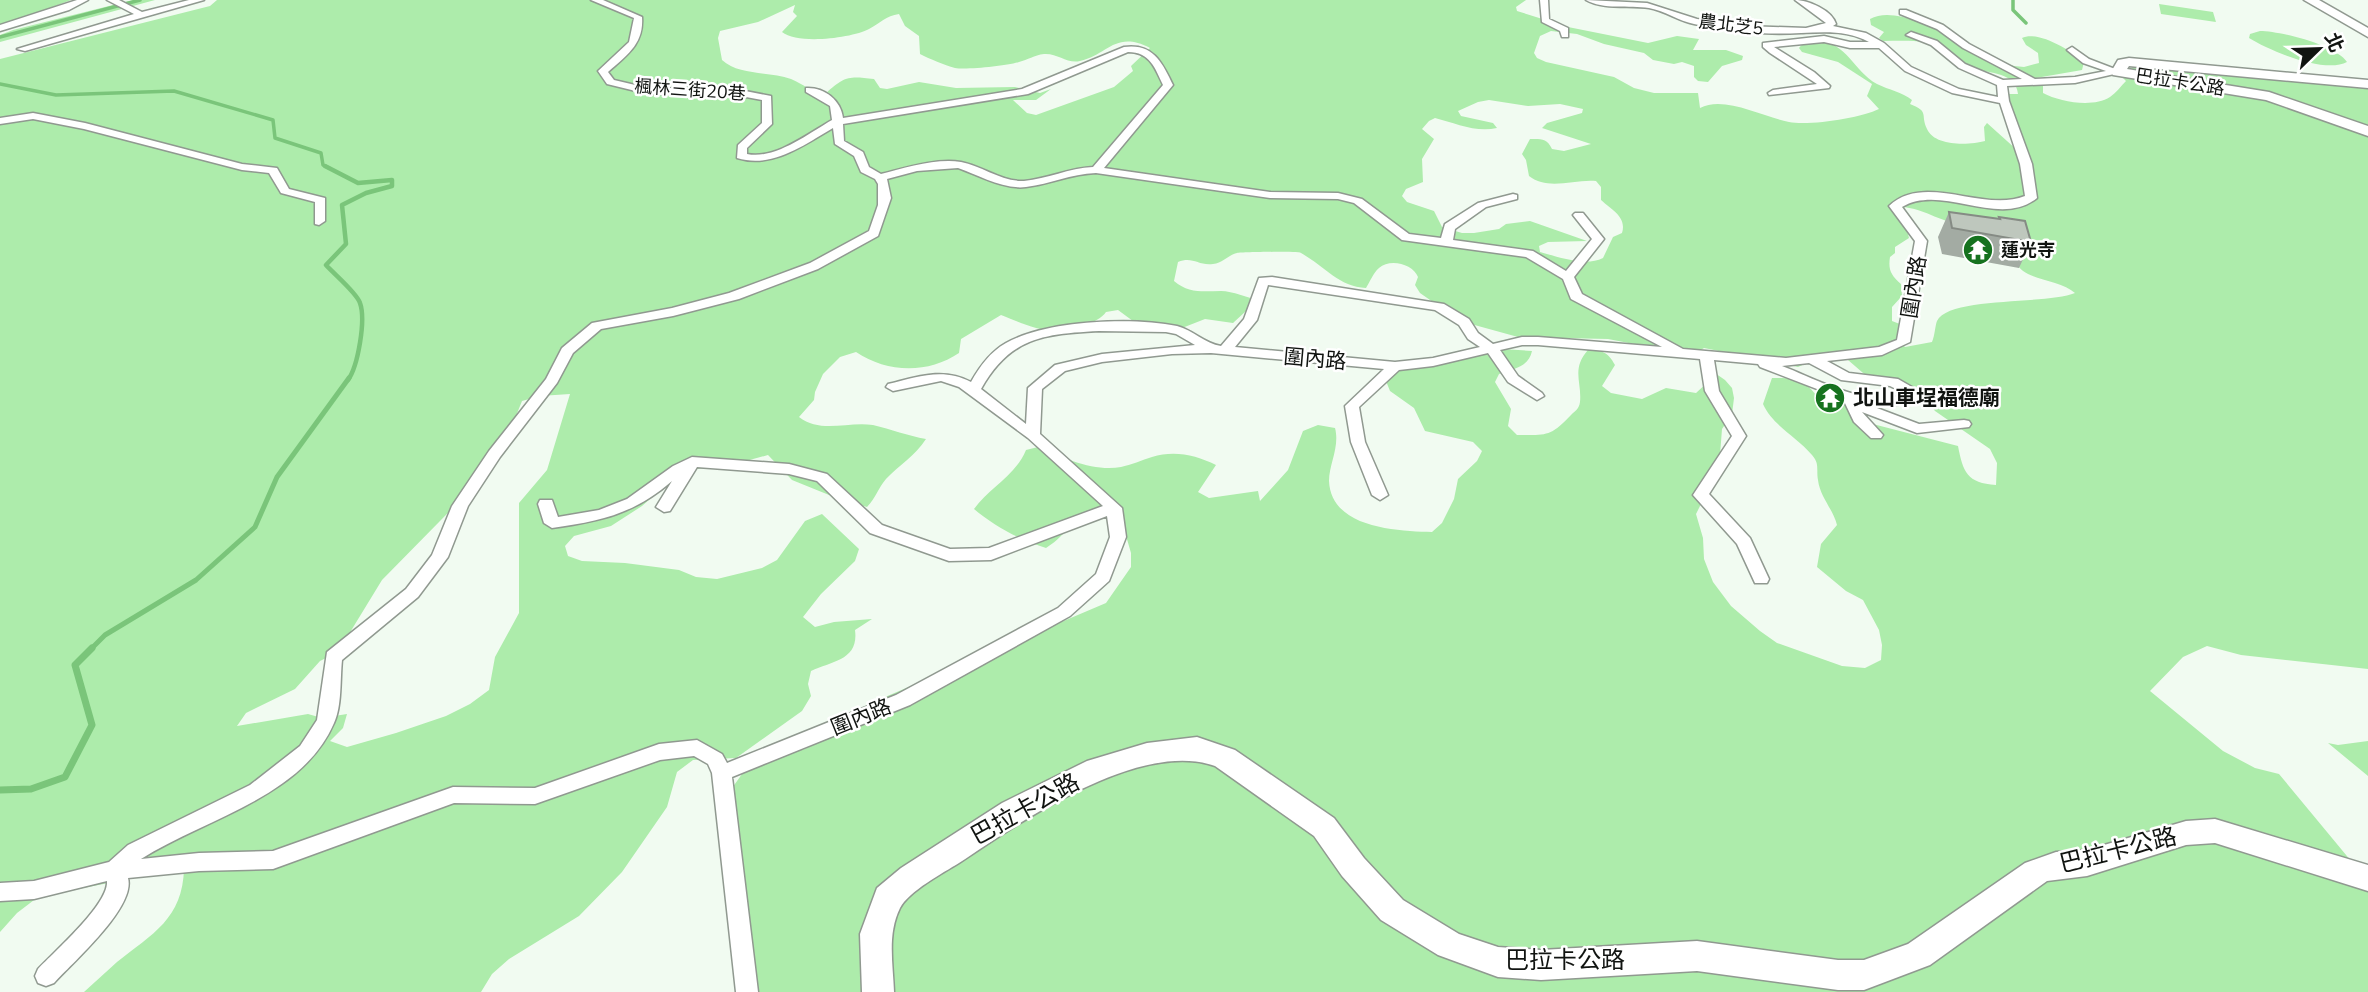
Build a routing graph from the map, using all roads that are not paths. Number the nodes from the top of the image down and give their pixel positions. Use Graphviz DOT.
graph roads {
  1 [pos="84,0"];
  2 [pos="111,0"];
  3 [pos="175,0"];
  4 [pos="200,0"];
  5 [pos="594,0"];
  6 [pos="1544,0"];
  7 [pos="1590,0"];
  8 [pos="1798,0"];
  9 [pos="2310,0"];
  10 [pos="1903,12"];
  11 [pos="138,13"];
  12 [pos="0,27"];
  13 [pos="1827,27"];
  14 [pos="2368,33"];
  15 [pos="1564,35"];
  16 [pos="1911,35"];
  17 [pos="1881,45"];
  18 [pos="22,49"];
  19 [pos="2072,50"];
  20 [pos="2118,72"];
  21 [pos="2036,82"];
  22 [pos="2002,83"];
  23 [pos="2368,84"];
  24 [pos="810,90"];
  25 [pos="1773,93"];
  26 [pos="2004,101"];
  27 [pos="0,121"];
  28 [pos="836,122"];
  29 [pos="2368,131"];
  30 [pos="1096,170"];
  31 [pos="880,177"];
  32 [pos="1513,197"];
  33 [pos="1579,215"];
  34 [pos="319,221"];
  35 [pos="1446,243"];
  36 [pos="1568,277"];
  37 [pos="1492,349"];
  38 [pos="1217,350"];
  39 [pos="1686,354"];
  40 [pos="1706,356"];
  41 [pos="1814,359"];
  42 [pos="1761,360"];
  43 [pos="1395,366"];
  44 [pos="893,387"];
  45 [pos="973,391"];
  46 [pos="1537,396"];
  47 [pos="1850,397"];
  48 [pos="1964,424"];
  49 [pos="1033,435"];
  50 [pos="1876,435"];
  51 [pos="692,462"];
  52 [pos="1380,495"];
  53 [pos="546,504"];
  54 [pos="664,507"];
  55 [pos="1114,508"];
  56 [pos="1761,579"];
  57 [pos="722,773"];
  58 [pos="115,870"];
  59 [pos="2368,878"];
  60 [pos="0,892"];
  61 [pos="46,975"];
  62 [pos="747,992"];
  63 [pos="878,992"];
  1 -- 12 [label="street"];
  2 -- 11 [label="street"];
  3 -- 11 [label="street"];
  4 -- 11 [label="street"];
  5 -- 28 [label="street, 楓林三街20巷"];
  6 -- 15 [label="street"];
  7 -- 13 [label="street, 農北芝5"];
  8 -- 13 [label="street"];
  9 -- 14 [label="main road"];
  10 -- 21 [label="street"];
  11 -- 18 [label="street"];
  13 -- 17 [label="street, 農北芝5"];
  16 -- 22 [label="street"];
  17 -- 25 [label="street"];
  17 -- 26 [label="street, 農北芝5"];
  19 -- 20 [label="street"];
  20 -- 21 [label="street"];
  20 -- 23 [label="main road, 巴拉卡公路"];
  20 -- 29 [label="main road, 巴拉卡公路"];
  21 -- 22 [label="street"];
  22 -- 26 [label="street, 圍內路"];
  24 -- 28 [label="street"];
  26 -- 41 [label="street, 圍內路"];
  27 -- 34 [label="street"];
  28 -- 30 [label="street"];
  28 -- 31 [label="street"];
  30 -- 31 [label="street"];
  30 -- 35 [label="street"];
  31 -- 58 [label="street"];
  32 -- 35 [label="street"];
  33 -- 36 [label="street"];
  35 -- 36 [label="street"];
  36 -- 39 [label="street"];
  37 -- 38 [label="street"];
  37 -- 39 [label="street, 圍內路"];
  37 -- 43 [label="street, 圍內路"];
  37 -- 46 [label="street"];
  38 -- 43 [label="street, 圍內路"];
  38 -- 45 [label="street"];
  38 -- 49 [label="street, 圍內路"];
  39 -- 40 [label="street, 圍內路"];
  40 -- 42 [label="street, 圍內路"];
  40 -- 56 [label="street"];
  41 -- 42 [label="street, 圍內路"];
  41 -- 47 [label="street"];
  42 -- 47 [label="street"];
  43 -- 52 [label="street"];
  44 -- 45 [label="street"];
  45 -- 49 [label="street"];
  47 -- 48 [label="street"];
  47 -- 50 [label="street"];
  49 -- 55 [label="street"];
  51 -- 53 [label="street"];
  51 -- 54 [label="street"];
  51 -- 55 [label="street"];
  55 -- 57 [label="street, 圍內路"];
  57 -- 58 [label="street"];
  57 -- 62 [label="street"];
  58 -- 60 [label="street"];
  58 -- 61 [label="street"];
  59 -- 63 [label="main road, 巴拉卡公路"];
}
